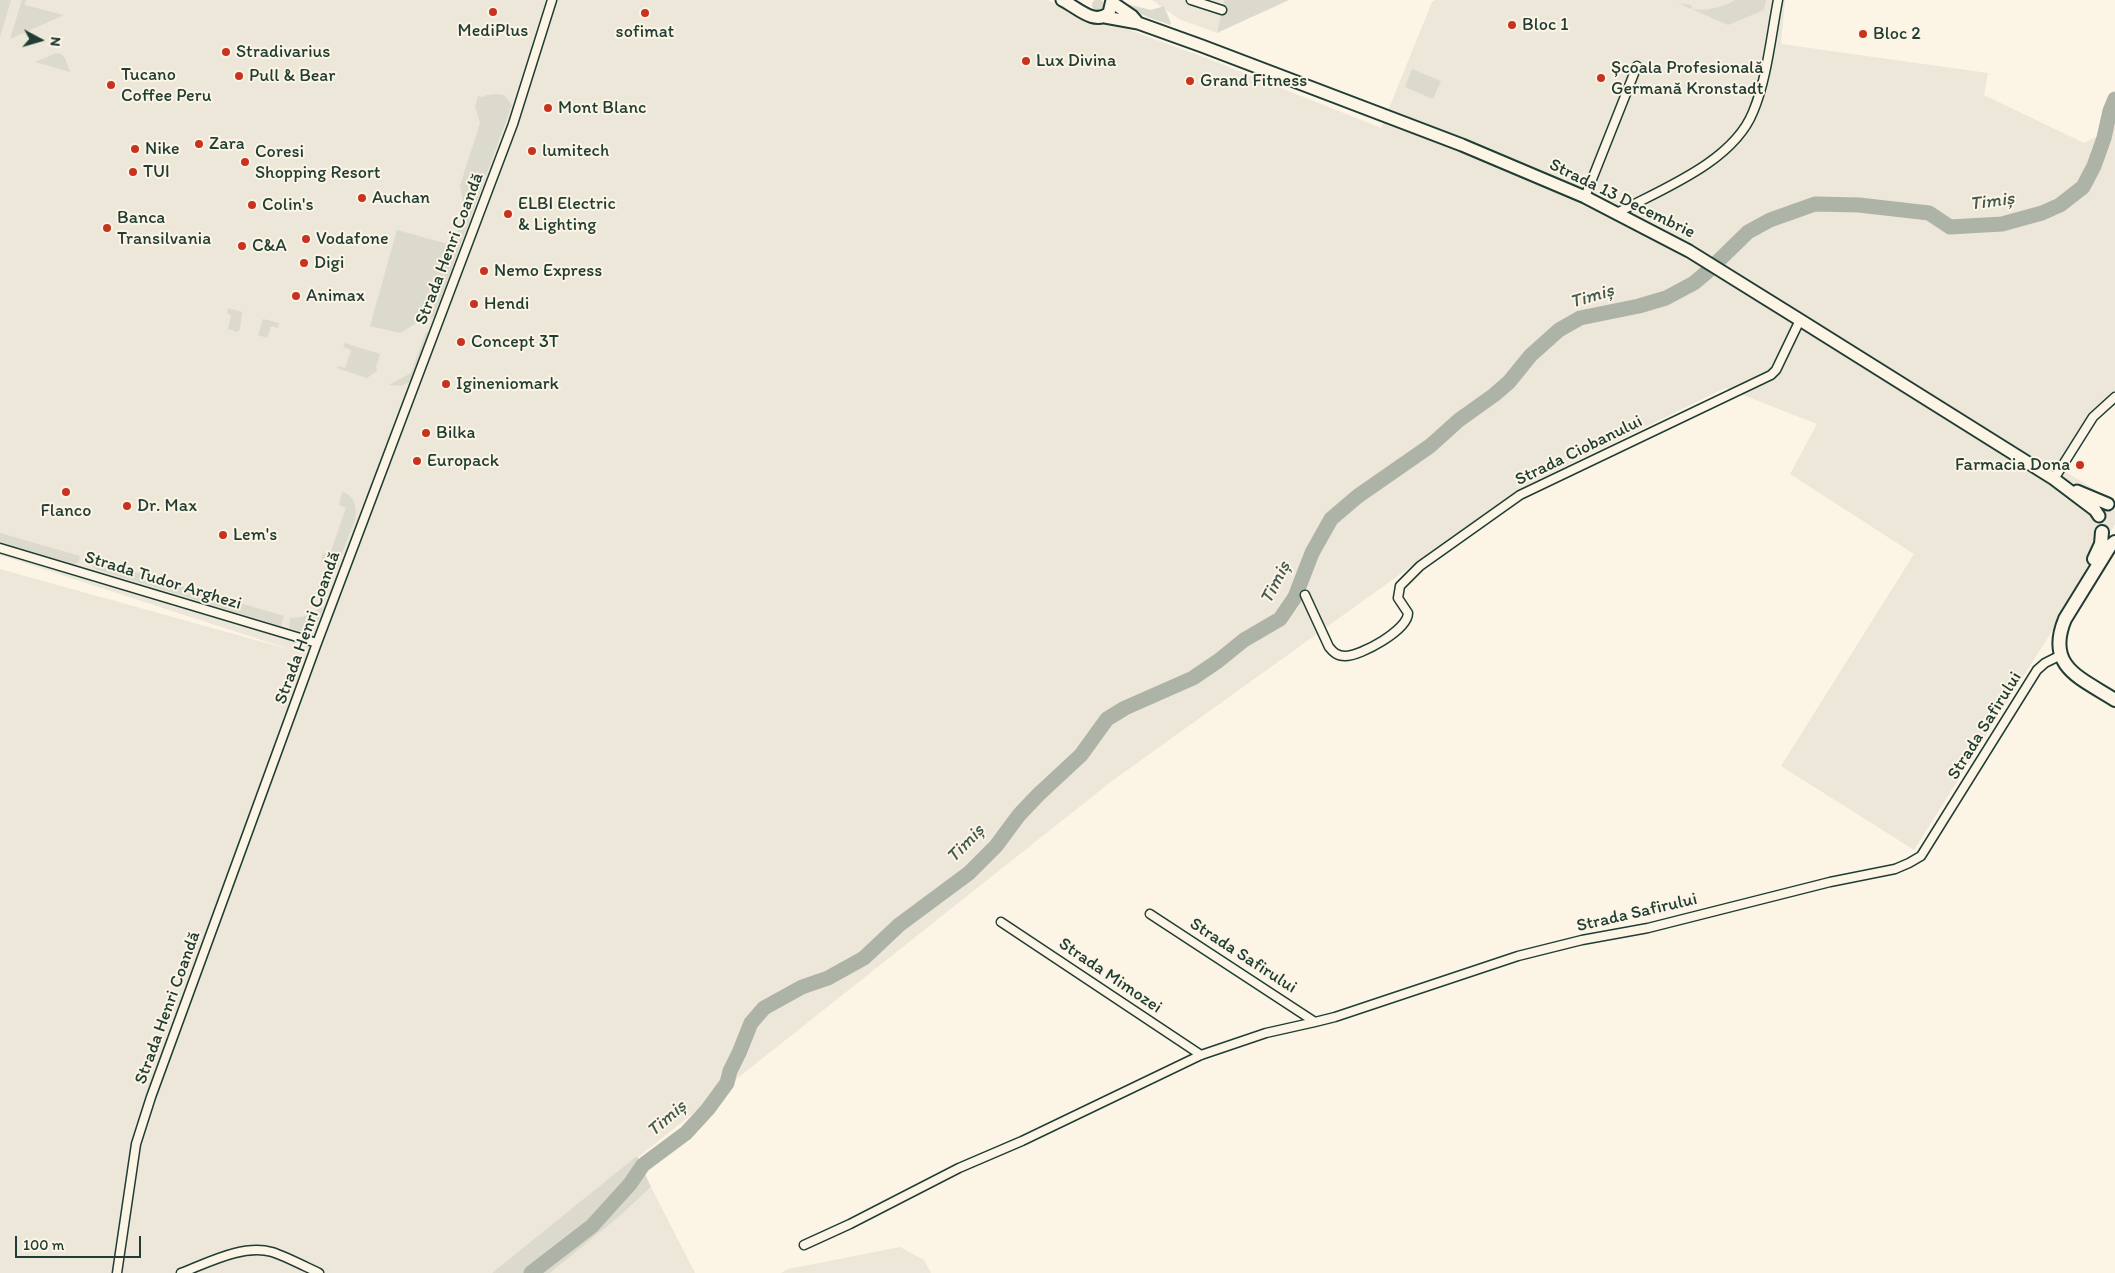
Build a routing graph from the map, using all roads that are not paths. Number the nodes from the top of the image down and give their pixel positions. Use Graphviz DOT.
graph roads {
  1 [pos="552,0"];
  2 [pos="1062,0"];
  3 [pos="1083,0"];
  4 [pos="1191,0"];
  5 [pos="1778,0"];
  6 [pos="1113,2"];
  7 [pos="1222,10"];
  8 [pos="1085,12"];
  9 [pos="1105,17"];
  10 [pos="1138,23"];
  11 [pos="1637,66"];
  12 [pos="1585,197"];
  13 [pos="1617,213"];
  14 [pos="1800,320"];
  15 [pos="2115,397"];
  16 [pos="2054,479"];
  17 [pos="2111,503"];
  18 [pos="2100,516"];
  19 [pos="2102,532"];
  20 [pos="2115,541"];
  21 [pos="0,548"];
  22 [pos="1305,595"];
  23 [pos="2073,604"];
  24 [pos="317,643"];
  25 [pos="2059,656"];
  26 [pos="2115,700"];
  27 [pos="1150,914"];
  28 [pos="1002,922"];
  29 [pos="1314,1022"];
  30 [pos="1201,1056"];
  31 [pos="804,1245"];
  32 [pos="117,1273"];
  33 [pos="181,1273"];
  34 [pos="319,1273"];
  1 -- 24 [label="street, Strada Henri Coandă"];
  2 -- 8 [label="main road, Strada 13 Decembrie"];
  3 -- 8 [label="main road"];
  4 -- 7 [label="street"];
  5 -- 13 [label="street"];
  6 -- 9 [label="main road, Strada 13 Decembrie"];
  6 -- 10 [label="main road, Strada 13 Decembrie"];
  8 -- 9 [label="main road, Strada 13 Decembrie"];
  9 -- 10 [label="main road, Strada 13 Decembrie"];
  10 -- 12 [label="main road, Strada 13 Decembrie"];
  11 -- 12 [label="street"];
  12 -- 13 [label="main road, Strada 13 Decembrie"];
  13 -- 14 [label="main road, Strada 13 Decembrie"];
  14 -- 16 [label="main road, Strada 13 Decembrie"];
  14 -- 22 [label="street, Strada Ciobanului"];
  15 -- 16 [label="street"];
  16 -- 17 [label="main road, Strada 13 Decembrie"];
  16 -- 18 [label="main road, Strada 13 Decembrie"];
  17 -- 18 [label="main road"];
  18 -- 19 [label="main road"];
  19 -- 20 [label="main road"];
  19 -- 23 [label="highway"];
  20 -- 23 [label="highway"];
  21 -- 24 [label="street, Strada Tudor Arghezi"];
  23 -- 25 [label="highway"];
  24 -- 32 [label="street, Strada Henri Coandă"];
  25 -- 26 [label="highway"];
  25 -- 29 [label="street, Strada Safirului"];
  27 -- 29 [label="street, Strada Safirului"];
  28 -- 30 [label="street, Strada Mimozei"];
  29 -- 30 [label="street"];
  30 -- 31 [label="street"];
  33 -- 34 [label="street"];
}
